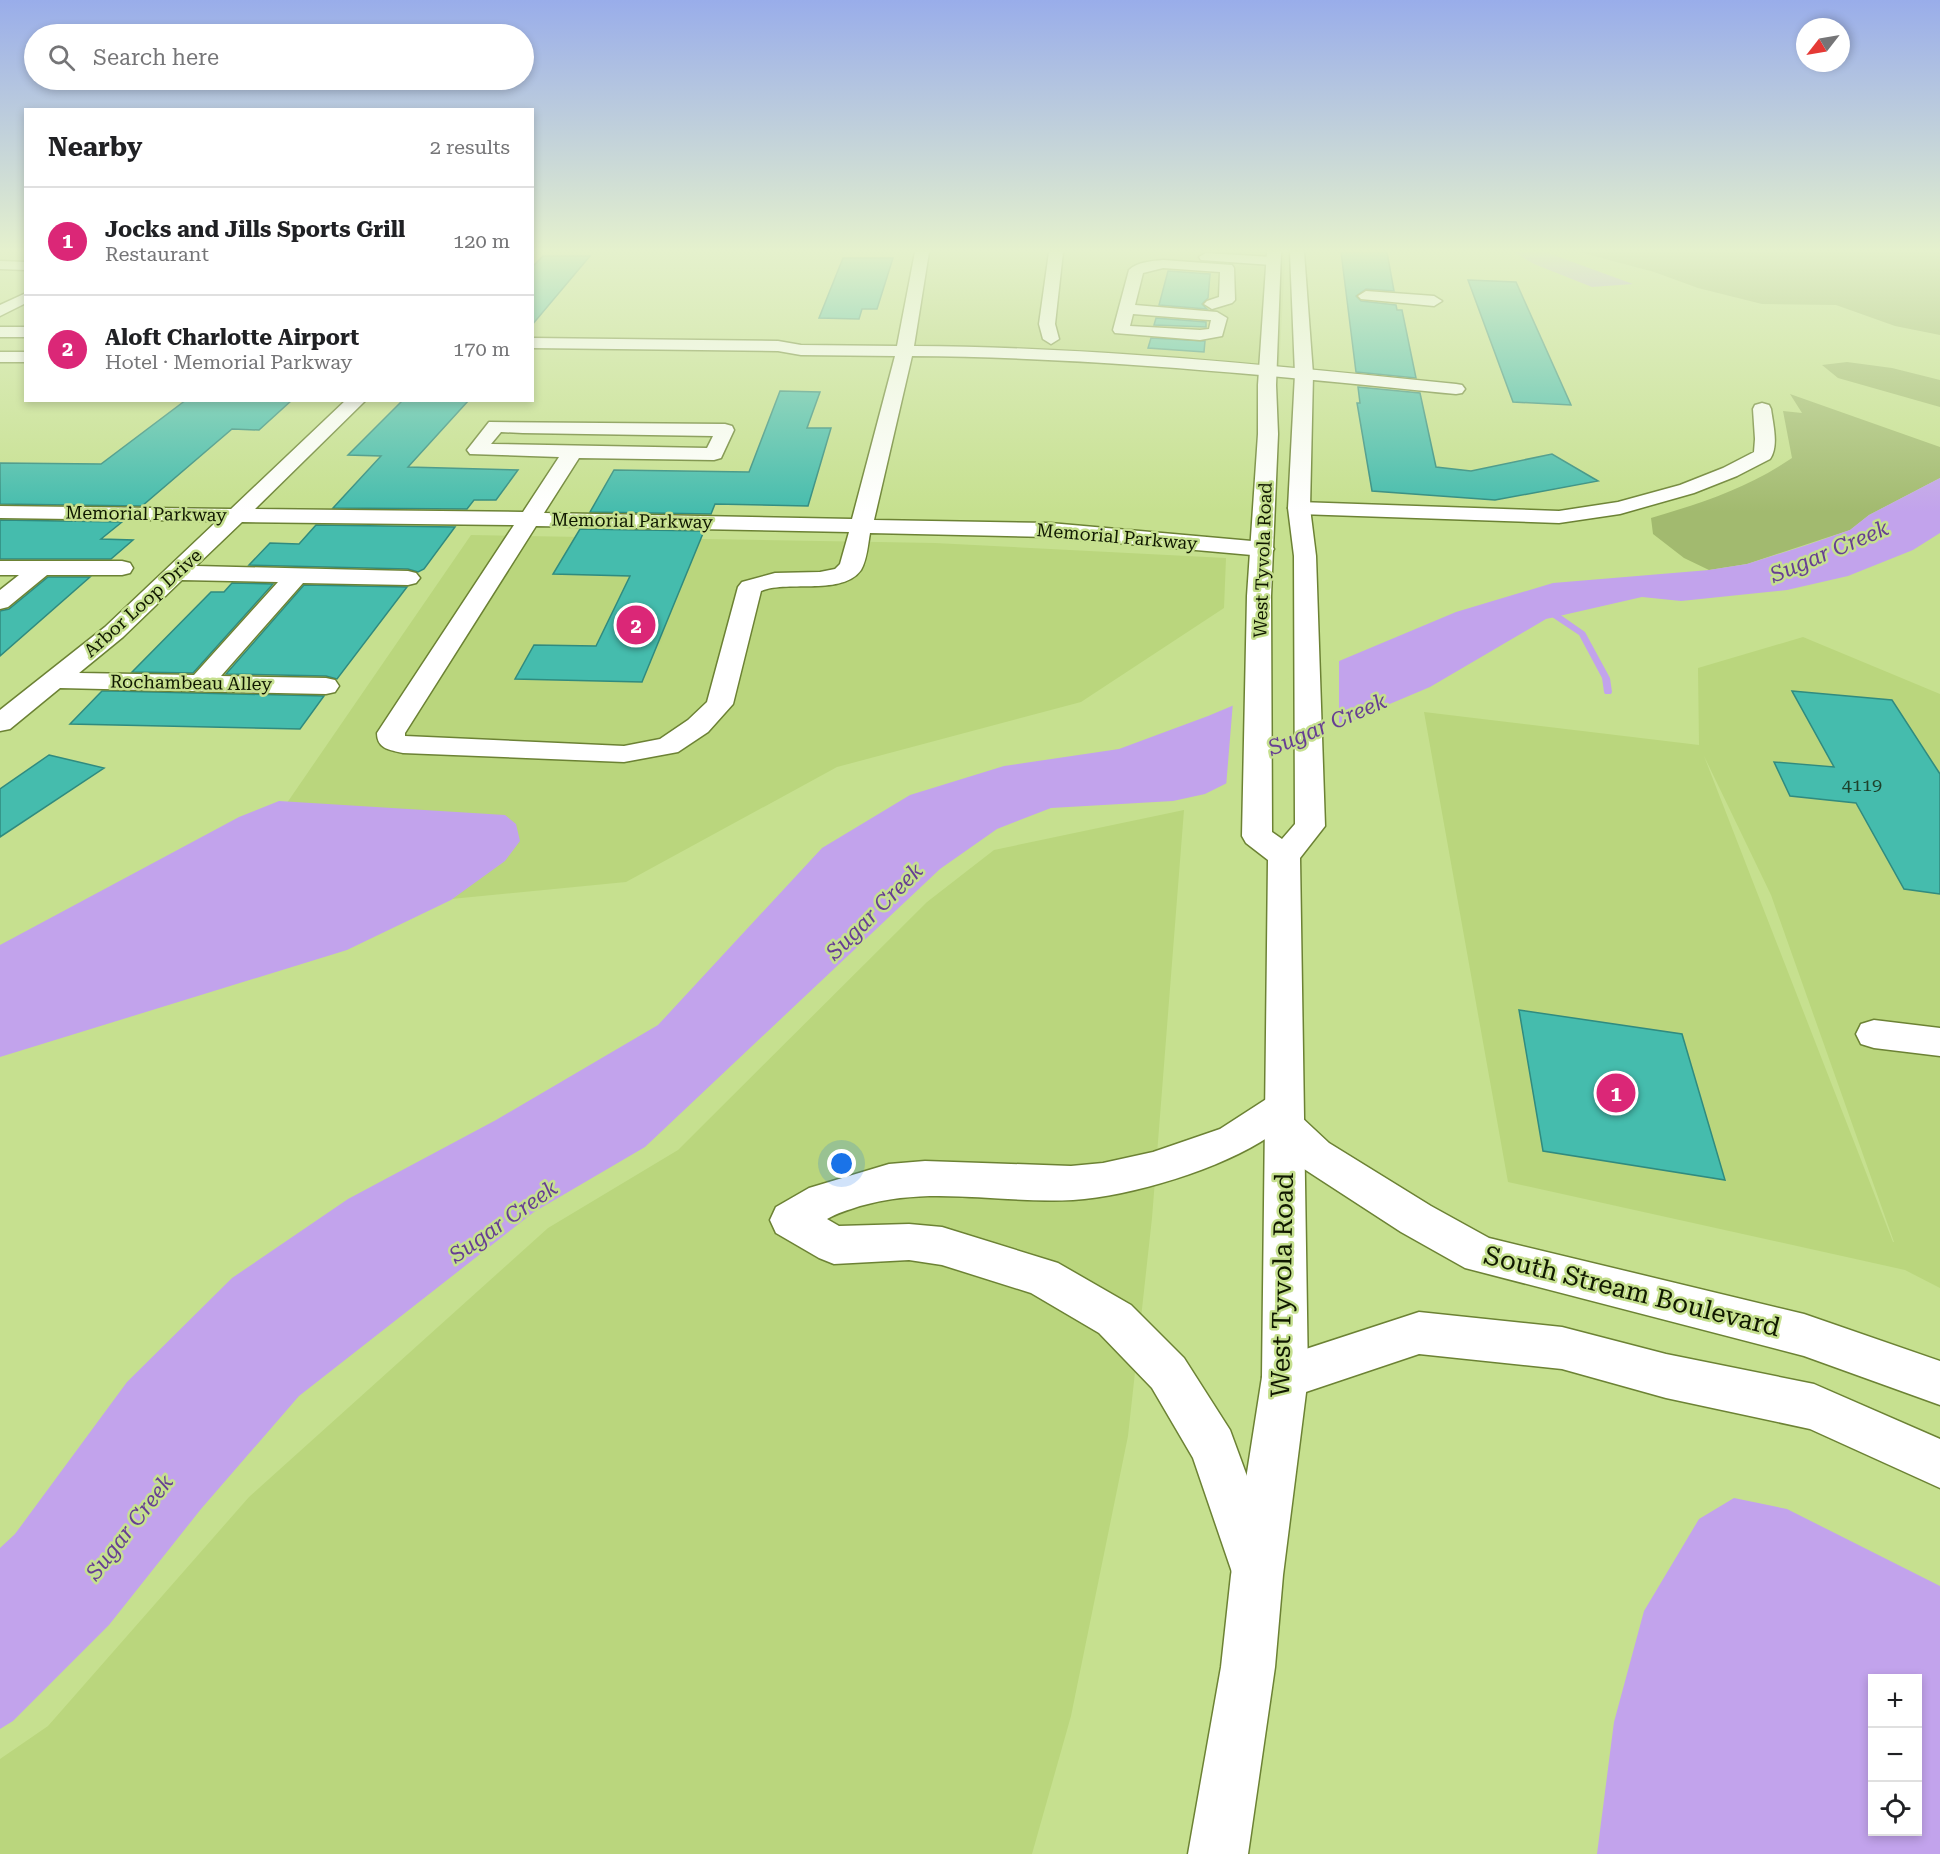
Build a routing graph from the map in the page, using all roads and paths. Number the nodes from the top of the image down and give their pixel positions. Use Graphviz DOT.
graph roads {
  1 [pos="907,339"];
  2 [pos="1049,339"];
  3 [pos="1270,339"];
  4 [pos="1301,339"];
  5 [pos="534,343"];
  6 [pos="1051,354"];
  7 [pos="904,356"];
  8 [pos="0,357"];
  9 [pos="24,357"];
  10 [pos="780,363"];
  11 [pos="1268,377"];
  12 [pos="1303,381"];
  13 [pos="1456,389"];
  14 [pos="355,402"];
  15 [pos="1762,409"];
  16 [pos="573,451"];
  17 [pos="1299,508"];
  18 [pos="0,512"];
  19 [pos="237,516"];
  20 [pos="530,519"];
  21 [pos="862,525"];
  22 [pos="1263,549"];
  23 [pos="0,567"];
  24 [pos="41,568"];
  25 [pos="122,568"];
  26 [pos="179,573"];
  27 [pos="295,577"];
  28 [pos="408,578"];
  29 [pos="0,602"];
  30 [pos="56,680"];
  31 [pos="201,683"];
  32 [pos="326,686"];
  33 [pos="0,723"];
  34 [pos="1270,846"];
  35 [pos="1874,1034"];
  36 [pos="1940,1042"];
  37 [pos="1284,1116"];
  38 [pos="1285,1377"];
  39 [pos="1940,1383"];
  40 [pos="1940,1464"];
  41 [pos="1257,1575"];
  42 [pos="1218,1854"];
  1 -- 7 [label="street"];
  2 -- 6 [label="street"];
  3 -- 11 [label="street, West Tyvola Road"];
  4 -- 12 [label="street, West Tyvola Road"];
  5 -- 7 [label="street"];
  6 -- 7 [label="street"];
  6 -- 11 [label="street"];
  7 -- 10 [label="street"];
  7 -- 21 [label="street"];
  8 -- 9 [label="street"];
  11 -- 12 [label="street"];
  11 -- 22 [label="street, West Tyvola Road"];
  12 -- 13 [label="street"];
  12 -- 17 [label="street, West Tyvola Road"];
  14 -- 19 [label="street, Arbor Loop Drive"];
  15 -- 17 [label="street"];
  16 -- 16 [label="street"];
  16 -- 20 [label="street"];
  17 -- 34 [label="street, West Tyvola Road"];
  18 -- 19 [label="street, Memorial Parkway"];
  19 -- 20 [label="street, Memorial Parkway"];
  19 -- 26 [label="street, Arbor Loop Drive"];
  20 -- 21 [label="street, Memorial Parkway"];
  20 -- 21 [label="street"];
  21 -- 22 [label="street, Memorial Parkway"];
  22 -- 34 [label="street, West Tyvola Road"];
  23 -- 24 [label="street"];
  24 -- 25 [label="street"];
  24 -- 29 [label="street"];
  26 -- 27 [label="street"];
  26 -- 30 [label="street, Arbor Loop Drive"];
  27 -- 28 [label="street"];
  27 -- 31 [label="street"];
  30 -- 31 [label="street, Rochambeau Alley"];
  30 -- 33 [label="street, Arbor Loop Drive"];
  31 -- 32 [label="street, Rochambeau Alley"];
  34 -- 37 [label="street, West Tyvola Road"];
  35 -- 36 [label="street"];
  37 -- 38 [label="street, West Tyvola Road"];
  37 -- 39 [label="street, South Stream Boulevard"];
  37 -- 41 [label="street"];
  38 -- 40 [label="street"];
  38 -- 41 [label="street, West Tyvola Road"];
  41 -- 42 [label="street, West Tyvola Road"];
}
